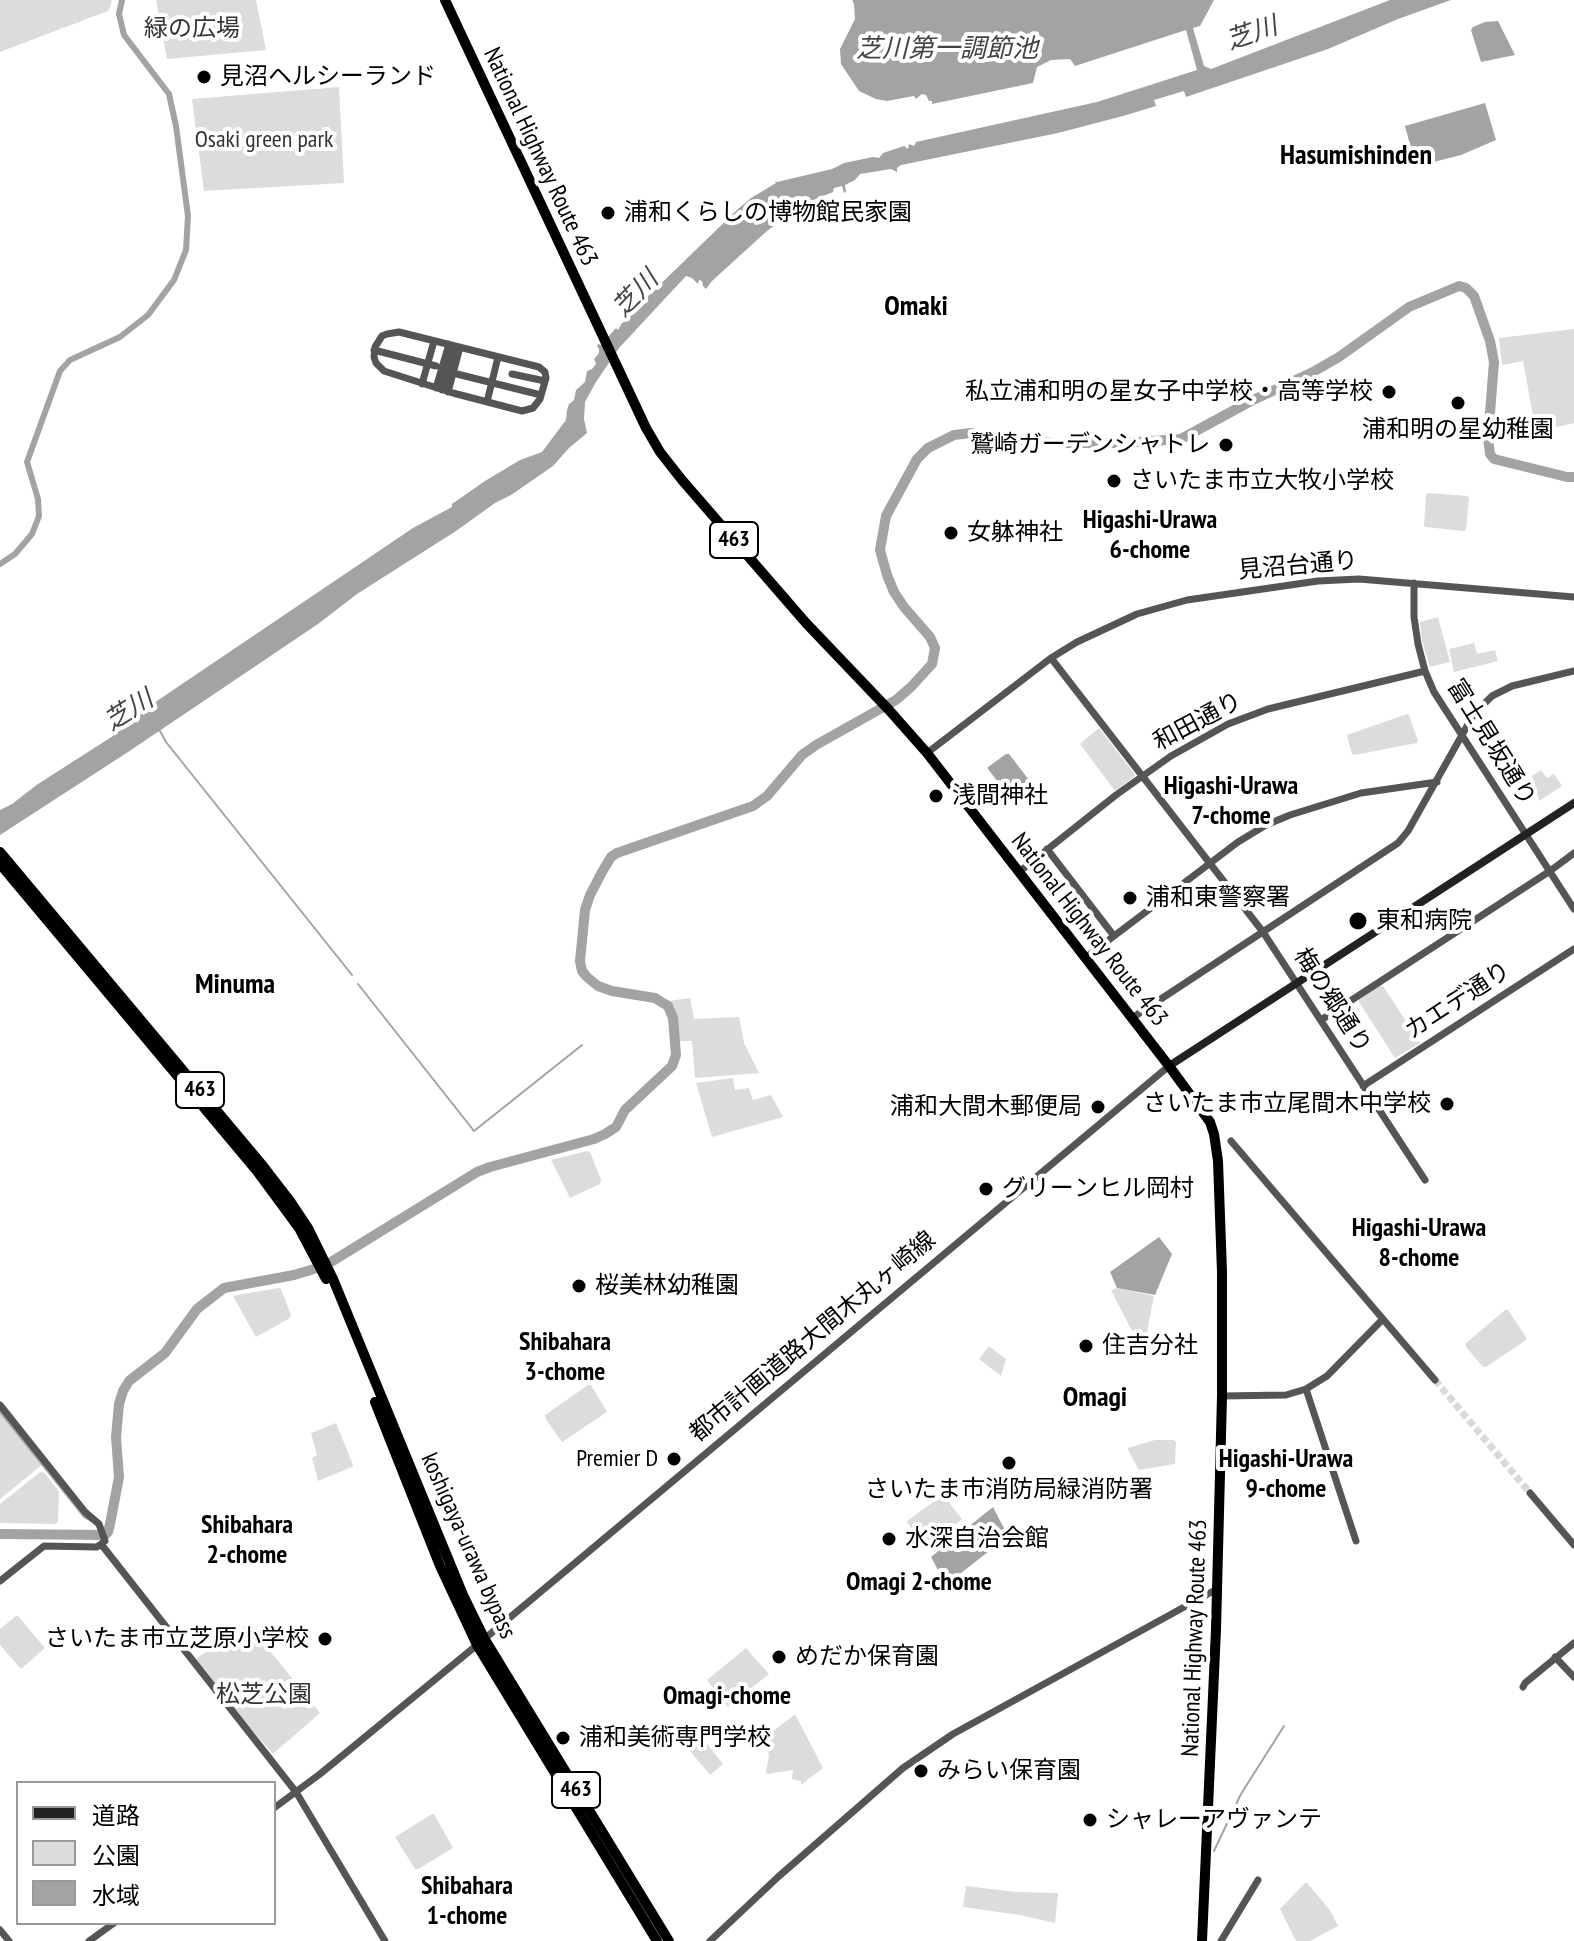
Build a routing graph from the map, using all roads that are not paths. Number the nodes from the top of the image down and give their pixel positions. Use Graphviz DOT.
graph roads {
  1 [pos="445,0"];
  2 [pos="434,341"];
  3 [pos="454,346"];
  4 [pos="374,350"];
  5 [pos="498,357"];
  6 [pos="515,361"];
  7 [pos="432,365"];
  8 [pos="453,373"];
  9 [pos="512,374"];
  10 [pos="545,381"];
  11 [pos="492,383"];
  12 [pos="422,384"];
  13 [pos="508,387"];
  14 [pos="442,390"];
  15 [pos="541,395"];
  16 [pos="487,402"];
  17 [pos="1414,583"];
  18 [pos="1574,597"];
  19 [pos="1051,658"];
  20 [pos="1425,671"];
  21 [pos="1574,671"];
  22 [pos="1462,736"];
  23 [pos="927,753"];
  24 [pos="1142,777"];
  25 [pos="1437,782"];
  26 [pos="1574,803"];
  27 [pos="1526,834"];
  28 [pos="1047,849"];
  29 [pos="0,852"];
  30 [pos="1574,853"];
  31 [pos="1211,863"];
  32 [pos="0,864"];
  33 [pos="1550,871"];
  34 [pos="1019,872"];
  35 [pos="1574,909"];
  36 [pos="1263,932"];
  37 [pos="1114,936"];
  38 [pos="1574,949"];
  39 [pos="1085,958"];
  40 [pos="1297,983"];
  41 [pos="1132,1018"];
  42 [pos="1321,1020"];
  43 [pos="1169,1066"];
  44 [pos="1363,1086"];
  45 [pos="1231,1141"];
  46 [pos="1425,1180"];
  47 [pos="1382,1320"];
  48 [pos="360,1353"];
  49 [pos="1435,1380"];
  50 [pos="1306,1389"];
  51 [pos="1222,1396"];
  52 [pos="0,1405"];
  53 [pos="1530,1493"];
  54 [pos="1356,1541"];
  55 [pos="103,1543"];
  56 [pos="1574,1545"];
  57 [pos="0,1581"];
  58 [pos="1217,1589"];
  59 [pos="480,1642"];
  60 [pos="1574,1643"];
  61 [pos="1555,1657"];
  62 [pos="1574,1677"];
  63 [pos="1523,1687"];
  64 [pos="296,1792"];
  65 [pos="276,1807"];
  66 [pos="1258,1880"];
  67 [pos="111,1925"];
  68 [pos="0,1930"];
  69 [pos="9,1941"];
  70 [pos="89,1941"];
  71 [pos="385,1941"];
  72 [pos="657,1941"];
  73 [pos="669,1941"];
  74 [pos="710,1941"];
  75 [pos="1202,1941"];
  76 [pos="1221,1941"];
  1 -- 23 [label="highway, National Highway Route 463 / 463"];
  2 -- 3 [label="street"];
  2 -- 4 [label="street"];
  2 -- 7 [label="street"];
  3 -- 5 [label="street"];
  3 -- 8 [label="street"];
  3 -- 14 [label="street"];
  4 -- 7 [label="street"];
  4 -- 12 [label="street"];
  5 -- 6 [label="street"];
  5 -- 11 [label="street"];
  6 -- 9 [label="street"];
  6 -- 10 [label="street"];
  7 -- 12 [label="street"];
  8 -- 11 [label="street"];
  8 -- 14 [label="street"];
  9 -- 10 [label="street"];
  9 -- 13 [label="street"];
  10 -- 15 [label="street"];
  11 -- 13 [label="street"];
  11 -- 16 [label="street"];
  12 -- 14 [label="street"];
  13 -- 15 [label="street"];
  14 -- 16 [label="street"];
  15 -- 16 [label="street"];
  17 -- 18 [label="street, 見沼台通り"];
  17 -- 19 [label="street, 見沼台通り"];
  17 -- 20 [label="street, 富士見坂通り"];
  19 -- 23 [label="street, 見沼台通り"];
  19 -- 24 [label="street, 梅の郷通り"];
  20 -- 22 [label="street, 富士見坂通り"];
  20 -- 24 [label="street, 和田通り"];
  21 -- 22 [label="street"];
  22 -- 25 [label="street"];
  22 -- 27 [label="street, 富士見坂通り"];
  23 -- 34 [label="highway, National Highway Route 463 / 463"];
  24 -- 28 [label="street, 和田通り"];
  24 -- 31 [label="street, 梅の郷通り"];
  25 -- 31 [label="street"];
  25 -- 36 [label="street"];
  26 -- 27 [label="main road"];
  27 -- 33 [label="street, 富士見坂通り"];
  27 -- 40 [label="main road"];
  28 -- 34 [label="street, 和田通り"];
  28 -- 37 [label="street"];
  29 -- 48 [label="highway, 463"];
  30 -- 33 [label="street"];
  31 -- 36 [label="street, 梅の郷通り"];
  31 -- 37 [label="street"];
  32 -- 48 [label="highway, 463"];
  33 -- 35 [label="street, 富士見坂通り"];
  33 -- 42 [label="street"];
  34 -- 39 [label="highway, National Highway Route 463 / 463"];
  36 -- 40 [label="street, 梅の郷通り"];
  36 -- 41 [label="street"];
  37 -- 39 [label="street"];
  38 -- 44 [label="street, カエデ通り"];
  39 -- 41 [label="highway, National Highway Route 463 / 463"];
  40 -- 42 [label="street, 梅の郷通り"];
  40 -- 43 [label="main road"];
  41 -- 43 [label="highway, National Highway Route 463 / 463"];
  42 -- 44 [label="street, 梅の郷通り"];
  43 -- 51 [label="highway, National Highway Route 463 / 463"];
  43 -- 59 [label="street, 都市計画道路大間木丸ヶ崎線"];
  44 -- 46 [label="street, 梅の郷通り"];
  45 -- 47 [label="street"];
  47 -- 49 [label="street"];
  47 -- 50 [label="street"];
  48 -- 59 [label="highway, koshigaya-urawa bypass / 463"];
  50 -- 51 [label="street"];
  50 -- 54 [label="street"];
  51 -- 58 [label="highway, National Highway Route 463 / 463"];
  52 -- 55 [label="street"];
  53 -- 56 [label="street"];
  55 -- 57 [label="street"];
  55 -- 64 [label="street"];
  58 -- 74 [label="street"];
  58 -- 75 [label="highway, National Highway Route 463 / 463"];
  59 -- 64 [label="street, 都市計画道路大間木丸ヶ崎線"];
  59 -- 72 [label="highway, koshigaya-urawa bypass / 463"];
  59 -- 73 [label="highway, koshigaya-urawa bypass / 463"];
  60 -- 61 [label="street"];
  61 -- 62 [label="street"];
  61 -- 63 [label="street"];
  64 -- 65 [label="street, 都市計画道路大間木丸ヶ崎線"];
  64 -- 71 [label="street"];
  66 -- 76 [label="street"];
  67 -- 70 [label="street"];
  68 -- 69 [label="street"];
}
